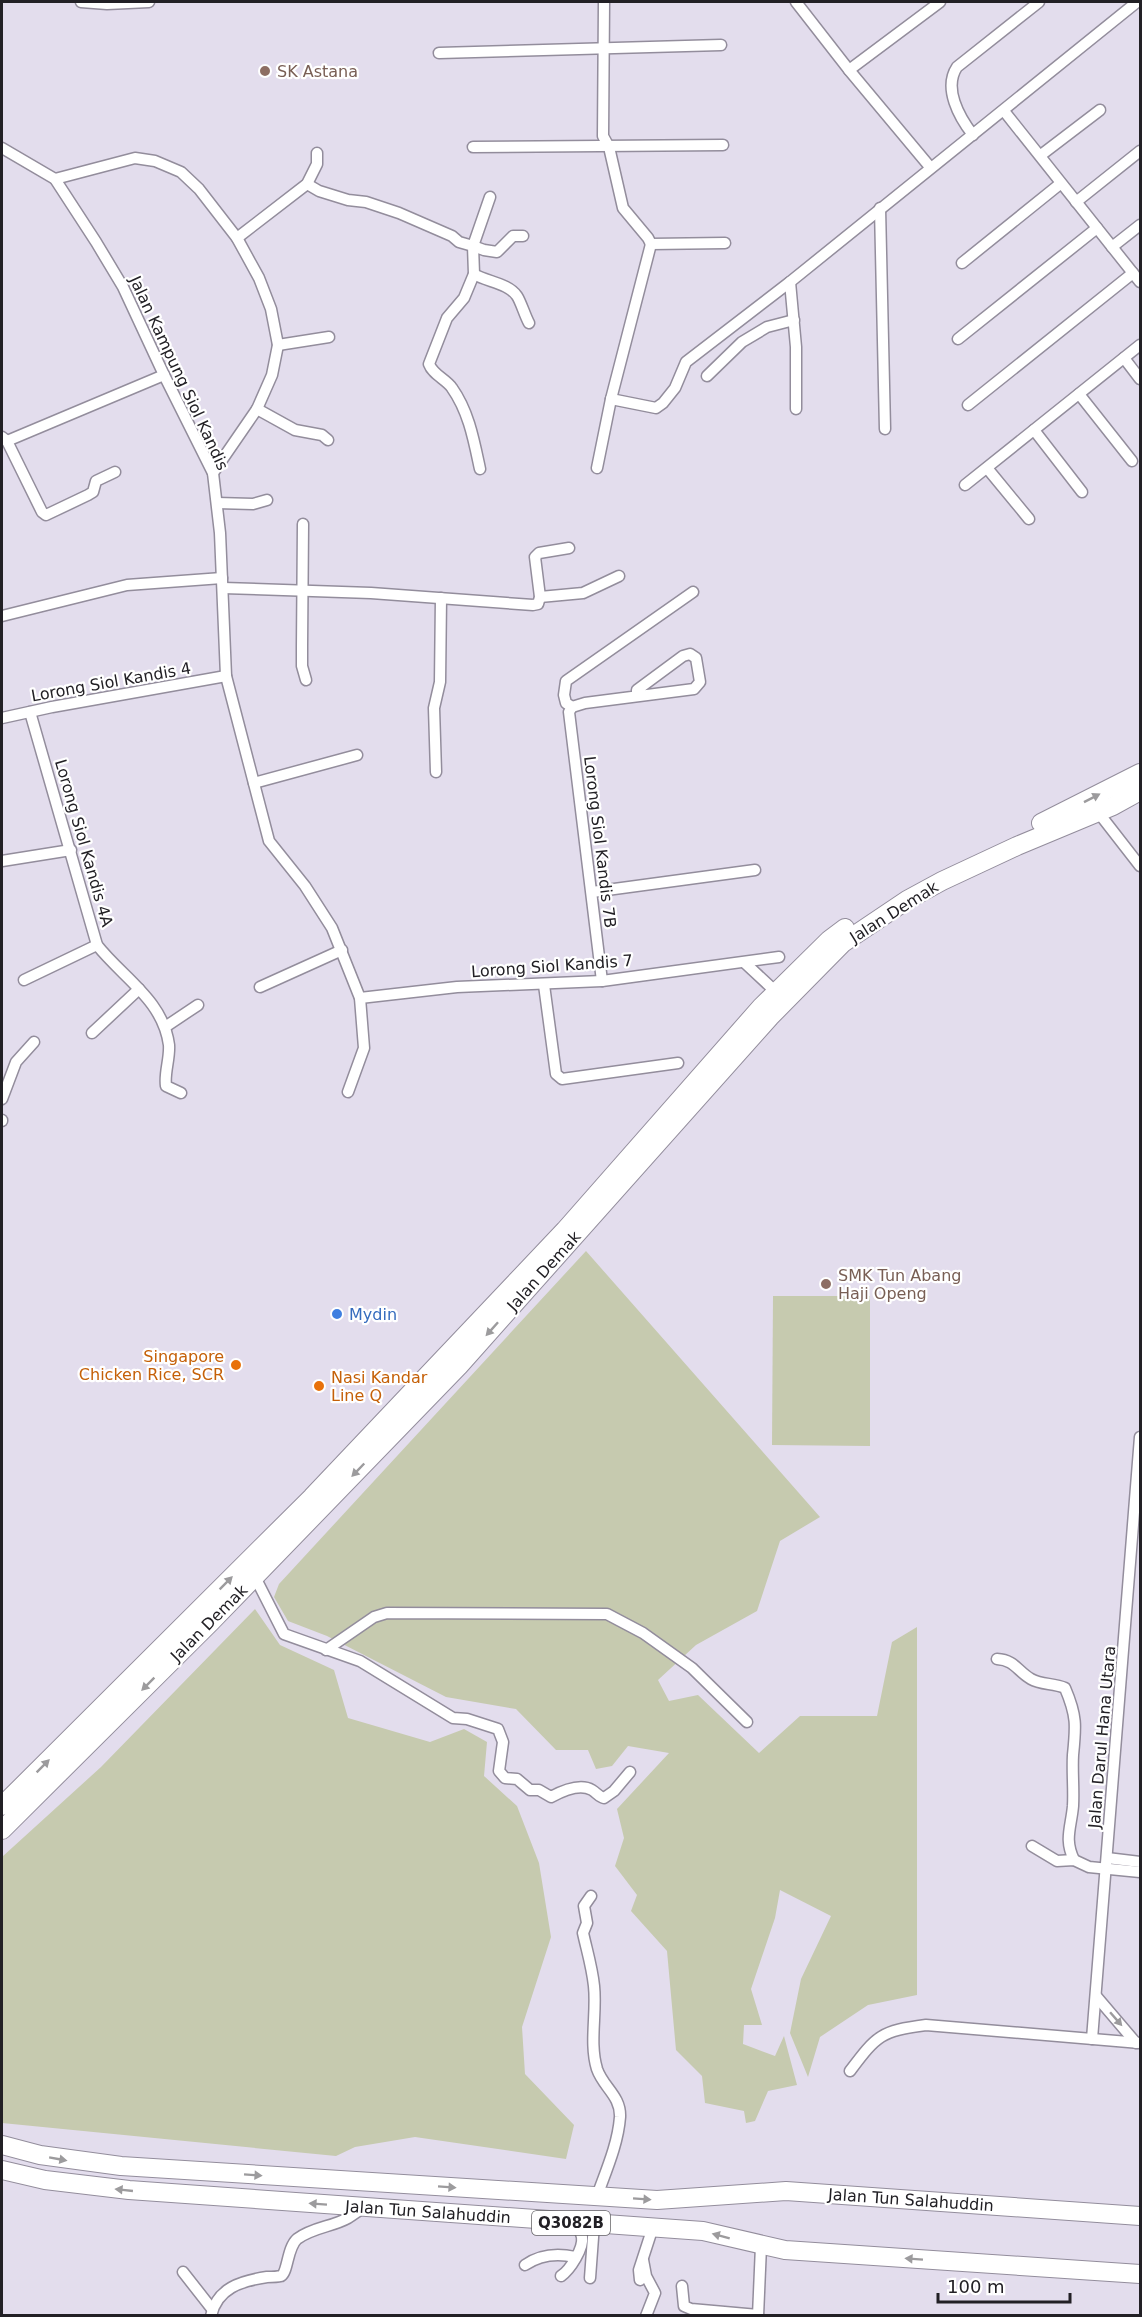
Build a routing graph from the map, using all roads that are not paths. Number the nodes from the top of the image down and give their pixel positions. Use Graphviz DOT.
graph roads {
  1 [pos="81,2"];
  2 [pos="149,2"];
  3 [pos="604,2"];
  4 [pos="796,2"];
  5 [pos="940,2"];
  6 [pos="1039,2"];
  7 [pos="1136,2"];
  8 [pos="721,45"];
  9 [pos="605,49"];
  10 [pos="439,53"];
  11 [pos="849,70"];
  12 [pos="1100,110"];
  13 [pos="1004,111"];
  14 [pos="973,135"];
  15 [pos="723,145"];
  16 [pos="473,147"];
  17 [pos="609,147"];
  18 [pos="2,148"];
  19 [pos="1140,152"];
  20 [pos="317,153"];
  21 [pos="1041,155"];
  22 [pos="930,167"];
  23 [pos="55,179"];
  24 [pos="307,184"];
  25 [pos="1060,184"];
  26 [pos="490,197"];
  27 [pos="1076,202"];
  28 [pos="880,208"];
  29 [pos="1140,225"];
  30 [pos="1097,228"];
  31 [pos="523,236"];
  32 [pos="237,238"];
  33 [pos="725,243"];
  34 [pos="651,244"];
  35 [pos="473,246"];
  36 [pos="1112,247"];
  37 [pos="962,263"];
  38 [pos="1133,273"];
  39 [pos="474,274"];
  40 [pos="790,282"];
  41 [pos="1140,282"];
  42 [pos="794,320"];
  43 [pos="529,323"];
  44 [pos="329,337"];
  45 [pos="958,339"];
  46 [pos="278,345"];
  47 [pos="1140,345"];
  48 [pos="1124,358"];
  49 [pos="164,375"];
  50 [pos="707,376"];
  51 [pos="1140,379"];
  52 [pos="1079,394"];
  53 [pos="611,399"];
  54 [pos="968,405"];
  55 [pos="257,409"];
  56 [pos="796,409"];
  57 [pos="885,429"];
  58 [pos="1034,430"];
  59 [pos="4,439"];
  60 [pos="328,440"];
  61 [pos="1132,461"];
  62 [pos="597,468"];
  63 [pos="987,468"];
  64 [pos="480,470"];
  65 [pos="115,472"];
  66 [pos="213,473"];
  67 [pos="965,485"];
  68 [pos="1082,492"];
  69 [pos="267,500"];
  70 [pos="217,503"];
  71 [pos="1029,519"];
  72 [pos="303,524"];
  73 [pos="569,548"];
  74 [pos="619,576"];
  75 [pos="222,583"];
  76 [pos="302,591"];
  77 [pos="693,592"];
  78 [pos="540,597"];
  79 [pos="441,598"];
  80 [pos="2,616"];
  81 [pos="226,676"];
  82 [pos="306,680"];
  83 [pos="637,696"];
  84 [pos="572,707"];
  85 [pos="30,712"];
  86 [pos="2,718"];
  87 [pos="357,755"];
  88 [pos="436,772"];
  89 [pos="1140,773"];
  90 [pos="254,783"];
  91 [pos="1140,791"];
  92 [pos="1098,812"];
  93 [pos="71,850"];
  94 [pos="2,861"];
  95 [pos="1140,866"];
  96 [pos="755,870"];
  97 [pos="592,892"];
  98 [pos="98,945"];
  99 [pos="342,950"];
  100 [pos="779,957"];
  101 [pos="745,963"];
  102 [pos="24,980"];
  103 [pos="602,981"];
  104 [pos="544,985"];
  105 [pos="260,987"];
  106 [pos="139,989"];
  107 [pos="776,992"];
  108 [pos="360,998"];
  109 [pos="198,1005"];
  110 [pos="165,1027"];
  111 [pos="92,1033"];
  112 [pos="34,1042"];
  113 [pos="678,1063"];
  114 [pos="348,1092"];
  115 [pos="181,1093"];
  116 [pos="2,1099"];
  117 [pos="1140,1437"];
  118 [pos="255,1577"];
  119 [pos="326,1650"];
  120 [pos="998,1659"];
  121 [pos="747,1722"];
  122 [pos="630,1772"];
  123 [pos="2,1806"];
  124 [pos="2,1830"];
  125 [pos="1032,1846"];
  126 [pos="1074,1860"];
  127 [pos="1140,1862"];
  128 [pos="1107,1864"];
  129 [pos="1140,1872"];
  130 [pos="591,1896"];
  131 [pos="1096,1996"];
  132 [pos="1092,2039"];
  133 [pos="1138,2043"];
  134 [pos="850,2071"];
  135 [pos="2,2145"];
  136 [pos="2,2170"];
  137 [pos="597,2196"];
  138 [pos="364,2208"];
  139 [pos="1140,2216"];
  140 [pos="585,2223"];
  141 [pos="653,2227"];
  142 [pos="761,2246"];
  143 [pos="575,2257"];
  144 [pos="643,2260"];
  145 [pos="525,2265"];
  146 [pos="183,2272"];
  147 [pos="1140,2274"];
  148 [pos="561,2276"];
  149 [pos="590,2278"];
  150 [pos="640,2280"];
  151 [pos="682,2286"];
  152 [pos="683,2311"];
  153 [pos="211,2312"];
  154 [pos="758,2315"];
  155 [pos="646,2316"];
  1 -- 2 [label="street"];
  3 -- 9 [label="street"];
  4 -- 11 [label="street"];
  5 -- 11 [label="street"];
  6 -- 14 [label="street"];
  7 -- 13 [label="street"];
  8 -- 9 [label="street"];
  9 -- 10 [label="street"];
  9 -- 17 [label="street"];
  11 -- 22 [label="street"];
  12 -- 21 [label="street"];
  13 -- 14 [label="street"];
  13 -- 21 [label="street"];
  14 -- 22 [label="street"];
  15 -- 17 [label="street"];
  16 -- 17 [label="street"];
  17 -- 34 [label="street"];
  18 -- 23 [label="street, Jalan Kampung Siol Kandis"];
  19 -- 27 [label="street"];
  20 -- 24 [label="street"];
  21 -- 25 [label="street"];
  22 -- 28 [label="street"];
  23 -- 32 [label="street"];
  23 -- 49 [label="street, Jalan Kampung Siol Kandis"];
  24 -- 32 [label="street"];
  24 -- 35 [label="street"];
  25 -- 27 [label="street"];
  25 -- 37 [label="street"];
  26 -- 35 [label="street"];
  27 -- 30 [label="street"];
  28 -- 40 [label="street"];
  28 -- 57 [label="street"];
  29 -- 36 [label="street"];
  30 -- 36 [label="street"];
  30 -- 45 [label="street"];
  31 -- 35 [label="street"];
  32 -- 46 [label="street"];
  33 -- 34 [label="street"];
  34 -- 53 [label="street"];
  35 -- 39 [label="street"];
  36 -- 38 [label="street"];
  38 -- 41 [label="street"];
  38 -- 54 [label="street"];
  39 -- 43 [label="street"];
  39 -- 64 [label="street"];
  40 -- 42 [label="street"];
  40 -- 53 [label="street"];
  42 -- 50 [label="street"];
  42 -- 56 [label="street"];
  44 -- 46 [label="street"];
  46 -- 55 [label="street"];
  47 -- 48 [label="street"];
  48 -- 51 [label="street"];
  48 -- 52 [label="street"];
  49 -- 59 [label="street"];
  49 -- 66 [label="street, Jalan Kampung Siol Kandis"];
  52 -- 58 [label="street"];
  52 -- 61 [label="street"];
  53 -- 62 [label="street"];
  55 -- 60 [label="street"];
  55 -- 66 [label="street"];
  58 -- 63 [label="street"];
  58 -- 68 [label="street"];
  59 -- 65 [label="street"];
  63 -- 67 [label="street"];
  63 -- 71 [label="street"];
  66 -- 70 [label="street, Jalan Kampung Siol Kandis"];
  69 -- 70 [label="street"];
  70 -- 75 [label="street, Jalan Kampung Siol Kandis"];
  72 -- 76 [label="street"];
  73 -- 78 [label="street"];
  74 -- 78 [label="street"];
  75 -- 76 [label="street"];
  75 -- 80 [label="street"];
  75 -- 81 [label="street, Jalan Kampung Siol Kandis"];
  76 -- 79 [label="street"];
  76 -- 82 [label="street"];
  77 -- 84 [label="street, Lorong Siol Kandis 7B"];
  78 -- 79 [label="street"];
  79 -- 88 [label="street"];
  81 -- 85 [label="street, Lorong Siol Kandis 4"];
  81 -- 90 [label="street, Jalan Kampung Siol Kandis"];
  83 -- 83 [label="street"];
  83 -- 84 [label="street"];
  84 -- 97 [label="street, Lorong Siol Kandis 7B"];
  85 -- 86 [label="street, Lorong Siol Kandis 4"];
  85 -- 93 [label="street, Lorong Siol Kandis 4A"];
  87 -- 90 [label="street"];
  107 -- 89 [label="highway, Jalan Demak, one-way"];
  90 -- 99 [label="street, Jalan Kampung Siol Kandis"];
  91 -- 92 [label="highway, Jalan Demak"];
  92 -- 95 [label="street"];
  92 -- 118 [label="highway, Jalan Demak, one-way"];
  93 -- 94 [label="street"];
  93 -- 98 [label="street, Lorong Siol Kandis 4A"];
  96 -- 97 [label="street"];
  97 -- 103 [label="street, Lorong Siol Kandis 7B"];
  98 -- 102 [label="street"];
  98 -- 106 [label="street, Lorong Siol Kandis 4A"];
  99 -- 105 [label="street"];
  99 -- 108 [label="street, Jalan Kampung Siol Kandis"];
  100 -- 101 [label="street, Lorong Siol Kandis 7"];
  101 -- 103 [label="street, Lorong Siol Kandis 7"];
  101 -- 107 [label="street"];
  103 -- 104 [label="street, Lorong Siol Kandis 7"];
  104 -- 108 [label="street, Lorong Siol Kandis 7"];
  104 -- 113 [label="street"];
  106 -- 110 [label="street, Lorong Siol Kandis 4A"];
  106 -- 111 [label="street"];
  123 -- 107 [label="highway, Jalan Demak, one-way"];
  108 -- 114 [label="street, Jalan Kampung Siol Kandis"];
  109 -- 110 [label="street"];
  110 -- 115 [label="street, Lorong Siol Kandis 4A"];
  112 -- 116 [label="street"];
  117 -- 128 [label="street, Jalan Darul Hana Utara"];
  118 -- 119 [label="street"];
  118 -- 124 [label="highway, Jalan Demak, one-way"];
  119 -- 121 [label="street"];
  119 -- 122 [label="street"];
  120 -- 126 [label="street"];
  125 -- 126 [label="street"];
  126 -- 128 [label="street"];
  127 -- 128 [label="street"];
  128 -- 129 [label="street"];
  128 -- 131 [label="street, Jalan Darul Hana Utara"];
  130 -- 137 [label="street"];
  131 -- 132 [label="street, Jalan Darul Hana Utara"];
  131 -- 133 [label="street, one-way"];
  132 -- 133 [label="street"];
  132 -- 134 [label="street"];
  135 -- 137 [label="highway, Jalan Tun Salahuddin, one-way"];
  138 -- 136 [label="highway, Jalan Tun Salahuddin / Q3082B, one-way"];
  137 -- 139 [label="highway, Jalan Tun Salahuddin, one-way"];
  138 -- 140 [label="highway, Jalan Tun Salahuddin / Q3082B"];
  138 -- 153 [label="street"];
  140 -- 141 [label="highway, Jalan Tun Salahuddin / Q3082B"];
  140 -- 143 [label="street"];
  140 -- 149 [label="street"];
  142 -- 141 [label="highway, Jalan Tun Salahuddin / Q3082B, one-way"];
  141 -- 144 [label="street"];
  147 -- 142 [label="highway, Jalan Tun Salahuddin / Q3082B, one-way"];
  142 -- 154 [label="street"];
  143 -- 145 [label="street"];
  143 -- 148 [label="street"];
  144 -- 150 [label="street"];
  144 -- 155 [label="street"];
  146 -- 153 [label="street"];
  151 -- 152 [label="street"];
  152 -- 154 [label="street"];
}
